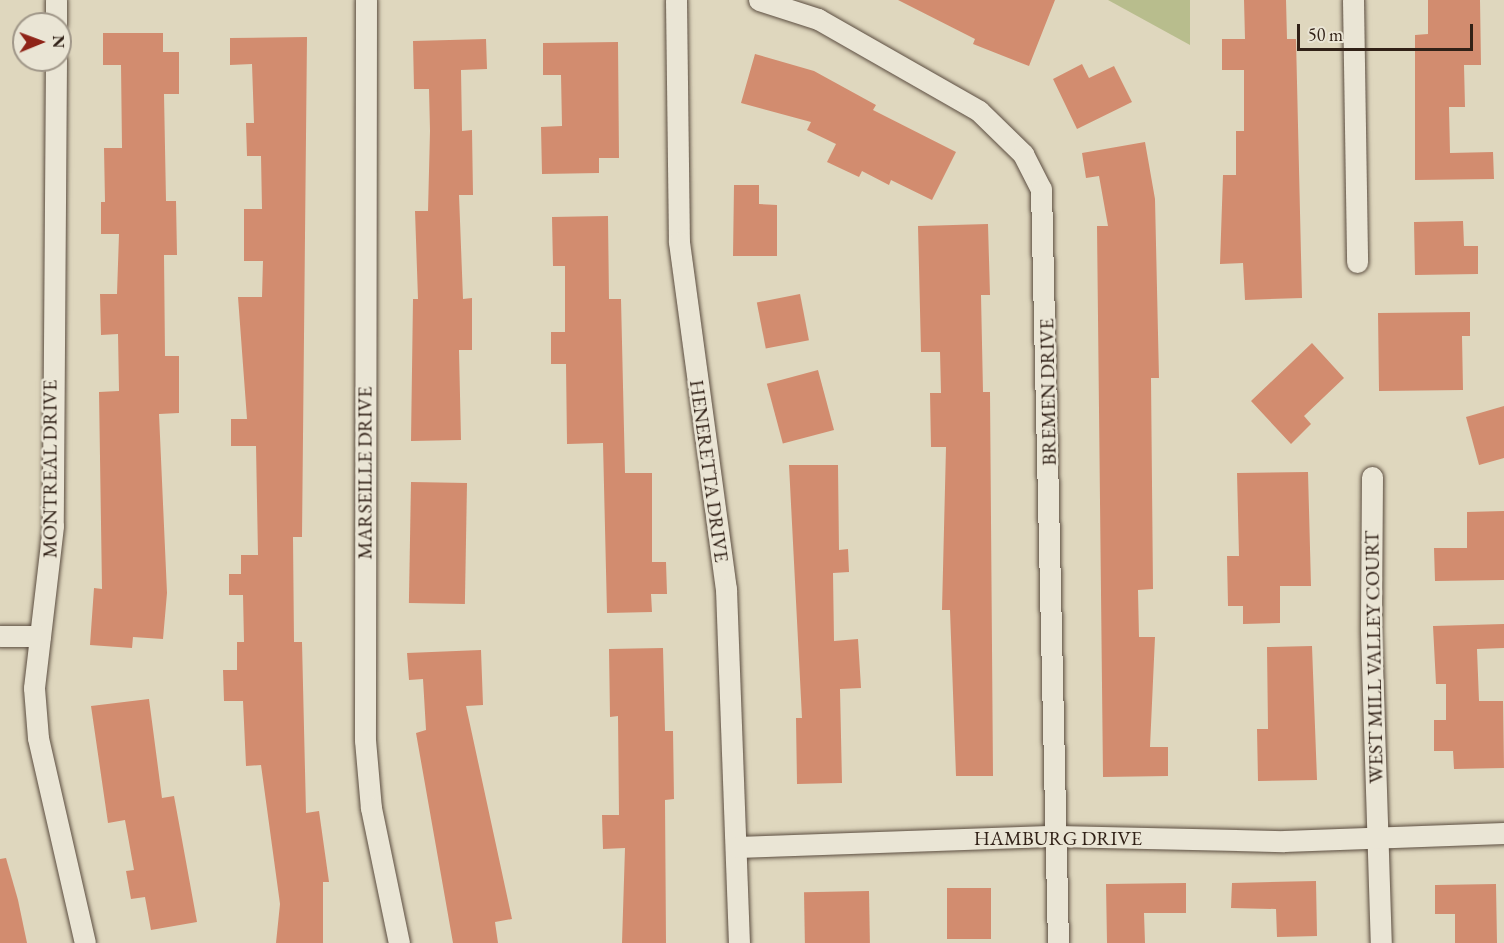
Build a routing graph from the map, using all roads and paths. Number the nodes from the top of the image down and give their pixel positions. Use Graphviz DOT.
graph roads {
  1 [pos="366,0"];
  2 [pos="676,0"];
  3 [pos="759,0"];
  4 [pos="1353,0"];
  5 [pos="56,72"];
  6 [pos="1357,262"];
  7 [pos="1372,477"];
  8 [pos="0,636"];
  9 [pos="40,636"];
  10 [pos="1504,833"];
  11 [pos="1056,836"];
  12 [pos="1378,838"];
  13 [pos="737,847"];
  14 [pos="85,943"];
  15 [pos="399,943"];
  16 [pos="739,943"];
  17 [pos="1058,943"];
  18 [pos="1381,943"];
  1 -- 15 [label="street, MARSEILLE DRIVE"];
  2 -- 13 [label="street, HENERETTA DRIVE"];
  3 -- 11 [label="street, BREMEN DRIVE"];
  4 -- 6 [label="street"];
  5 -- 9 [label="street, MONTREAL DRIVE"];
  7 -- 12 [label="street, WEST MILL VALLEY COURT"];
  8 -- 9 [label="street"];
  9 -- 14 [label="street, MONTREAL DRIVE"];
  10 -- 12 [label="street, HAMBURG DRIVE"];
  11 -- 12 [label="street, HAMBURG DRIVE"];
  11 -- 13 [label="street, HAMBURG DRIVE"];
  11 -- 17 [label="street, BREMEN DRIVE"];
  12 -- 18 [label="street, WEST MILL VALLEY COURT"];
  13 -- 16 [label="street, HENERETTA DRIVE"];
}
